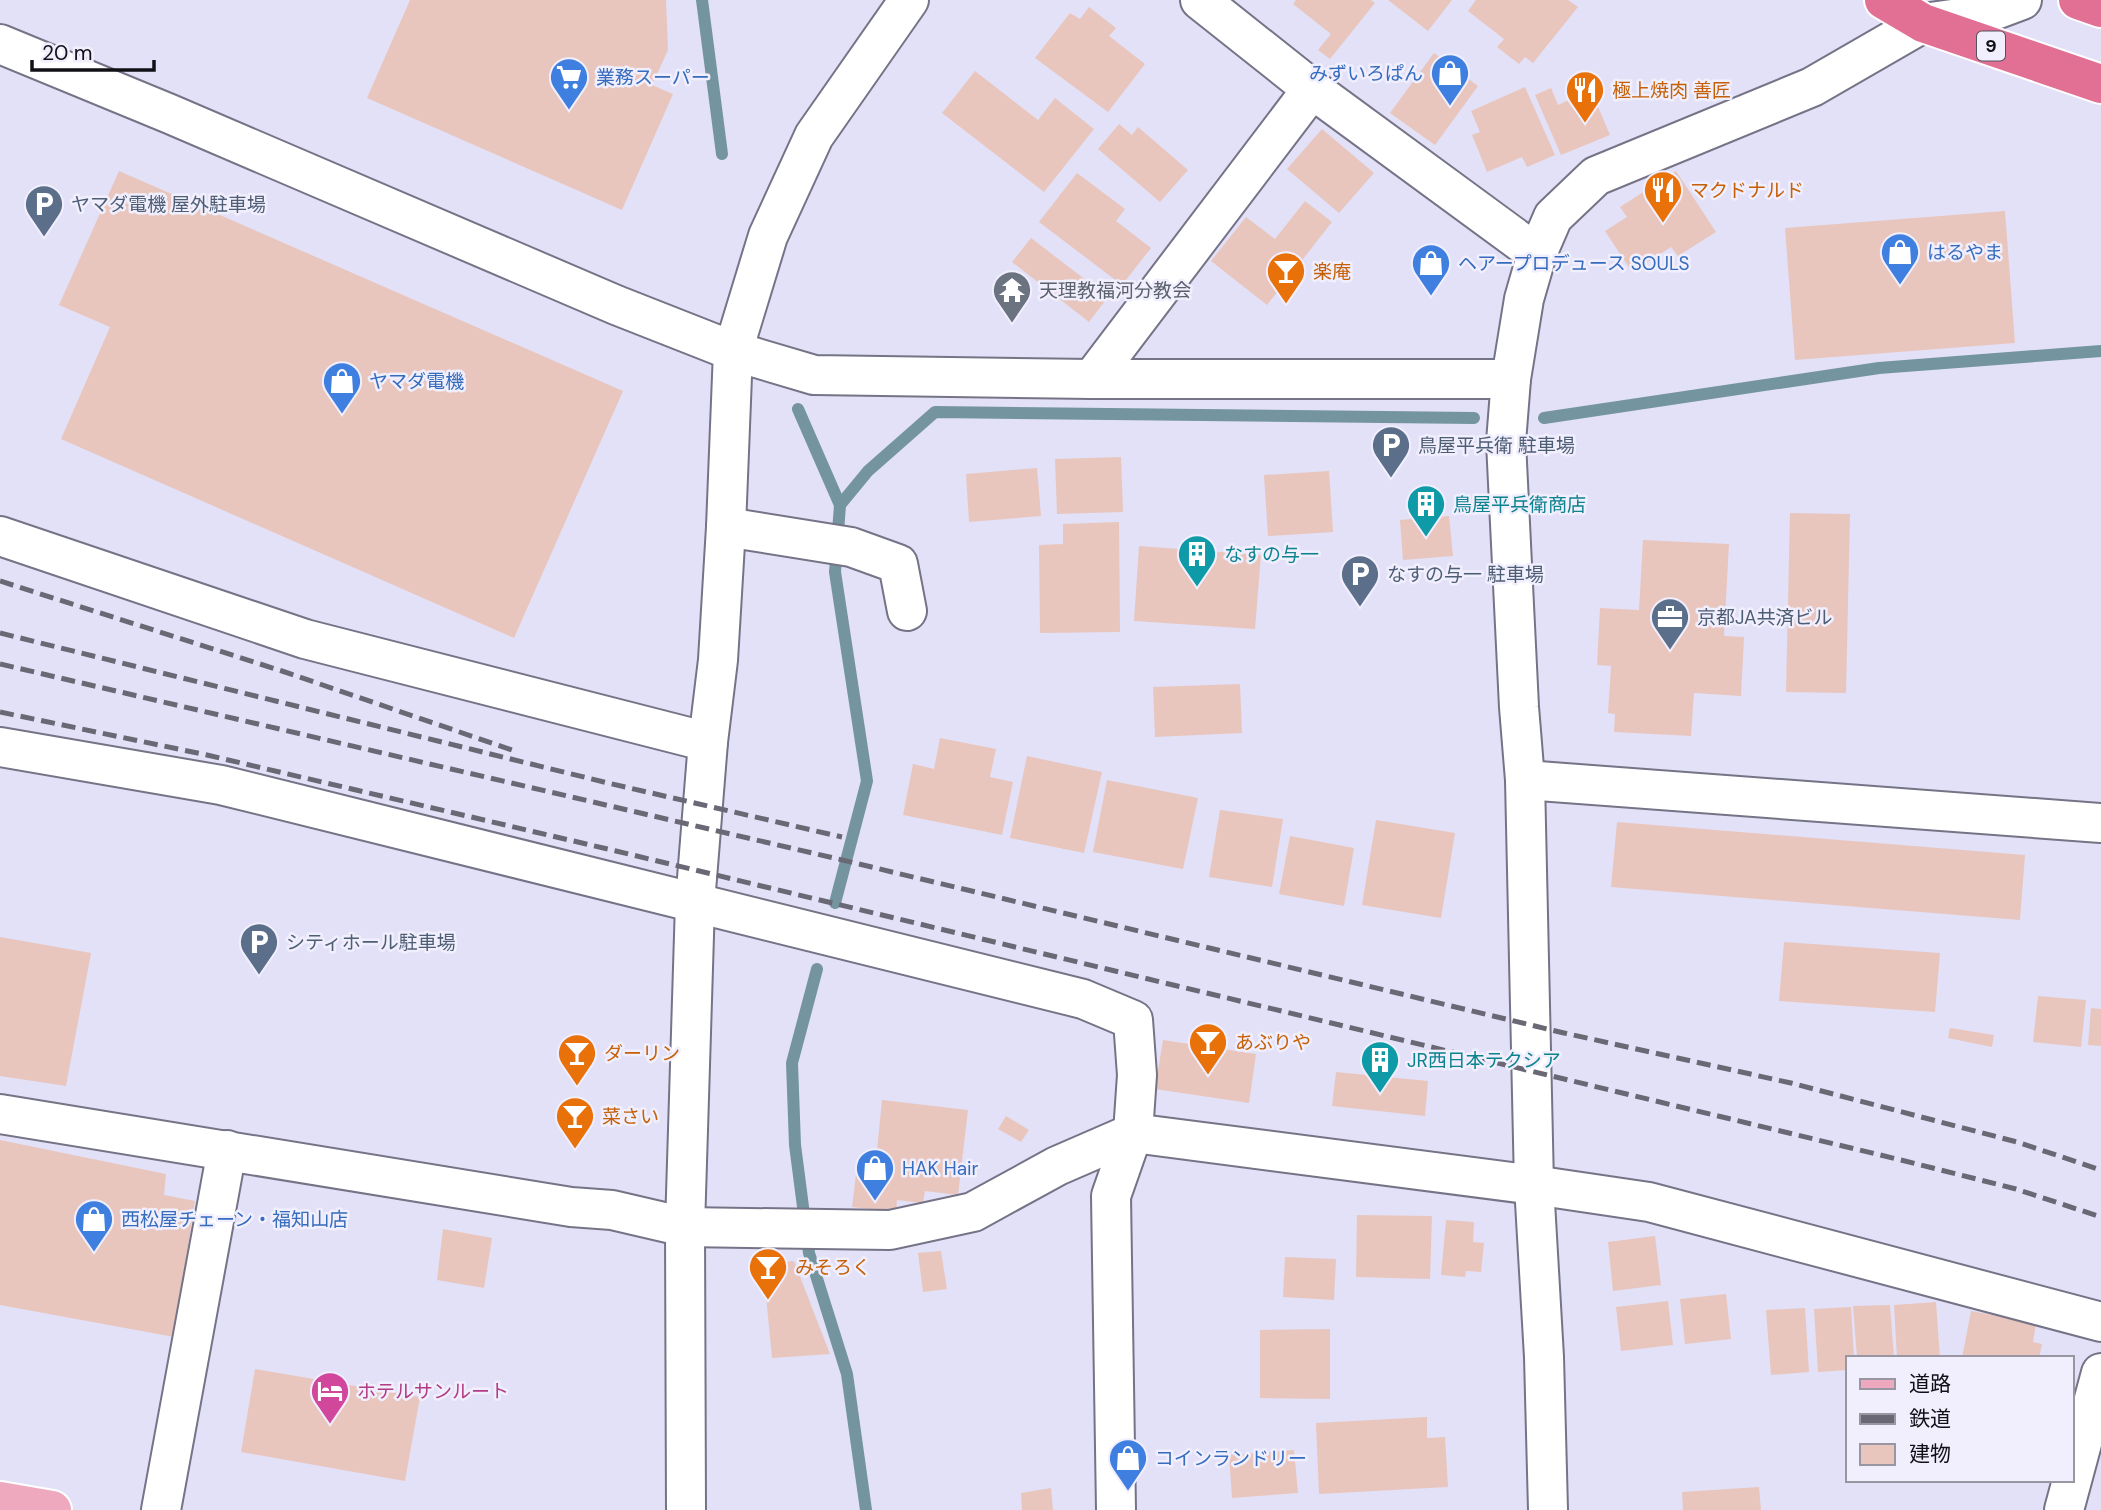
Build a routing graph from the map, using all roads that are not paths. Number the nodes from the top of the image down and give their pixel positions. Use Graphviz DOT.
graph roads {
  1 [pos="909,0"];
  2 [pos="1200,0"];
  3 [pos="1884,0"];
  4 [pos="2022,0"];
  5 [pos="2078,0"];
  6 [pos="2101,8"];
  7 [pos="1923,23"];
  8 [pos="0,44"];
  9 [pos="2101,84"];
  10 [pos="1312,89"];
  11 [pos="1537,254"];
  12 [pos="733,351"];
  13 [pos="1092,379"];
  14 [pos="1511,379"];
  15 [pos="726,527"];
  16 [pos="0,536"];
  17 [pos="907,611"];
  18 [pos="708,742"];
  19 [pos="0,747"];
  20 [pos="1525,780"];
  21 [pos="2101,823"];
  22 [pos="695,902"];
  23 [pos="0,1114"];
  24 [pos="1133,1133"];
  25 [pos="227,1150"];
  26 [pos="1534,1185"];
  27 [pos="685,1227"];
  28 [pos="2101,1322"];
  29 [pos="2101,1373"];
  30 [pos="2073,1477"];
  31 [pos="2072,1482"];
  32 [pos="0,1501"];
  33 [pos="52,1510"];
  34 [pos="161,1510"];
  35 [pos="686,1510"];
  36 [pos="1116,1510"];
  37 [pos="1548,1510"];
  38 [pos="2064,1510"];
  1 -- 12 [label="street"];
  2 -- 10 [label="street"];
  3 -- 7 [label="highway, 9"];
  4 -- 7 [label="street"];
  5 -- 6 [label="highway"];
  7 -- 9 [label="highway, 9"];
  7 -- 11 [label="street"];
  8 -- 12 [label="street"];
  10 -- 11 [label="street"];
  10 -- 13 [label="street"];
  11 -- 14 [label="street"];
  12 -- 13 [label="street"];
  12 -- 15 [label="street"];
  13 -- 14 [label="street"];
  14 -- 20 [label="street"];
  15 -- 17 [label="street"];
  15 -- 18 [label="street"];
  16 -- 18 [label="street"];
  18 -- 22 [label="street"];
  19 -- 22 [label="street"];
  20 -- 21 [label="street"];
  20 -- 26 [label="street"];
  22 -- 24 [label="street"];
  22 -- 27 [label="street"];
  23 -- 25 [label="street"];
  24 -- 26 [label="street"];
  24 -- 27 [label="street"];
  24 -- 36 [label="street"];
  25 -- 27 [label="street"];
  25 -- 34 [label="street"];
  26 -- 28 [label="street"];
  26 -- 37 [label="street"];
  27 -- 35 [label="street"];
  29 -- 30 [label="street"];
  31 -- 38 [label="street"];
  32 -- 33 [label="main road"];
}
